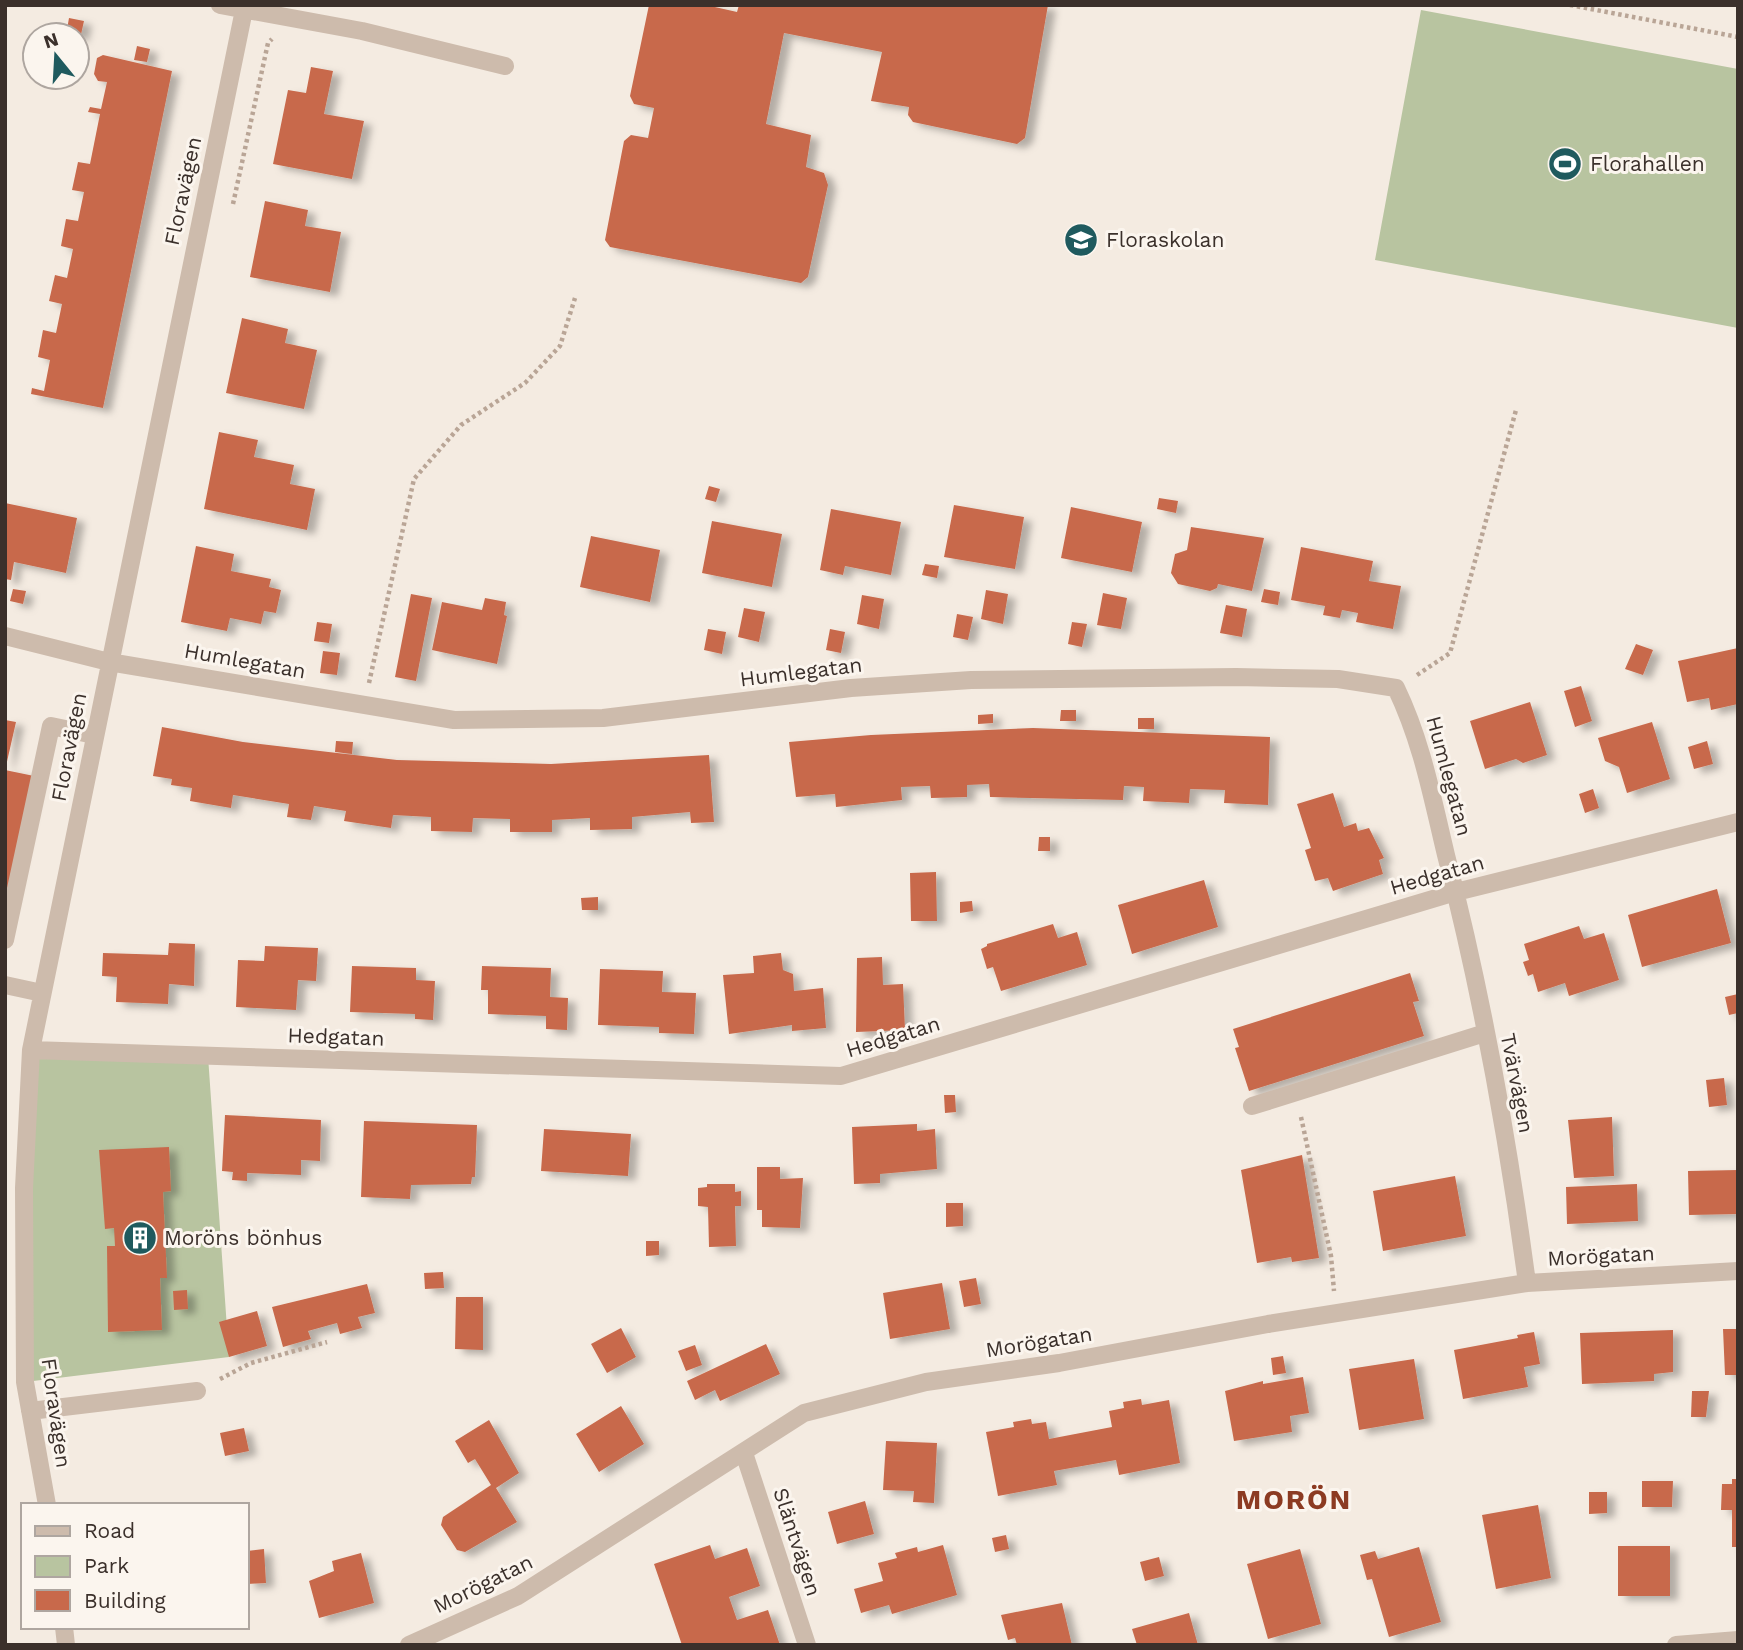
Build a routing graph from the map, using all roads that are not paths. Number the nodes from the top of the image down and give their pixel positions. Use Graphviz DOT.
graph roads {
  1 [pos="220,5"];
  2 [pos="245,8"];
  3 [pos="505,66"];
  4 [pos="5,636"];
  5 [pos="109,662"];
  6 [pos="94,735"];
  7 [pos="1738,822"];
  8 [pos="1456,892"];
  9 [pos="5,940"];
  10 [pos="5,985"];
  11 [pos="42,993"];
  12 [pos="1485,1033"];
  13 [pos="31,1050"];
  14 [pos="1252,1106"];
  15 [pos="1738,1271"];
  16 [pos="1527,1283"];
  17 [pos="197,1391"];
  18 [pos="30,1411"];
  19 [pos="744,1453"];
  20 [pos="47,1503"];
  21 [pos="1738,1640"];
  22 [pos="409,1645"];
  23 [pos="807,1645"];
  24 [pos="1676,1645"];
  1 -- 2 [label="street"];
  2 -- 3 [label="street"];
  2 -- 5 [label="street, Floravägen"];
  4 -- 5 [label="street, Humlegatan"];
  5 -- 6 [label="street, Floravägen"];
  5 -- 8 [label="street, Humlegatan"];
  6 -- 9 [label="street"];
  6 -- 11 [label="street, Floravägen"];
  7 -- 8 [label="street, Hedgatan"];
  8 -- 12 [label="street, Tvärvägen"];
  8 -- 13 [label="street, Hedgatan"];
  10 -- 11 [label="street"];
  11 -- 13 [label="street, Floravägen"];
  12 -- 14 [label="street"];
  12 -- 16 [label="street, Tvärvägen"];
  13 -- 18 [label="street, Floravägen"];
  15 -- 16 [label="street, Morögatan"];
  16 -- 19 [label="street, Morögatan"];
  17 -- 18 [label="street"];
  18 -- 20 [label="street, Floravägen"];
  19 -- 22 [label="street, Morögatan"];
  19 -- 23 [label="street, Släntvägen"];
  21 -- 24 [label="street"];
}
